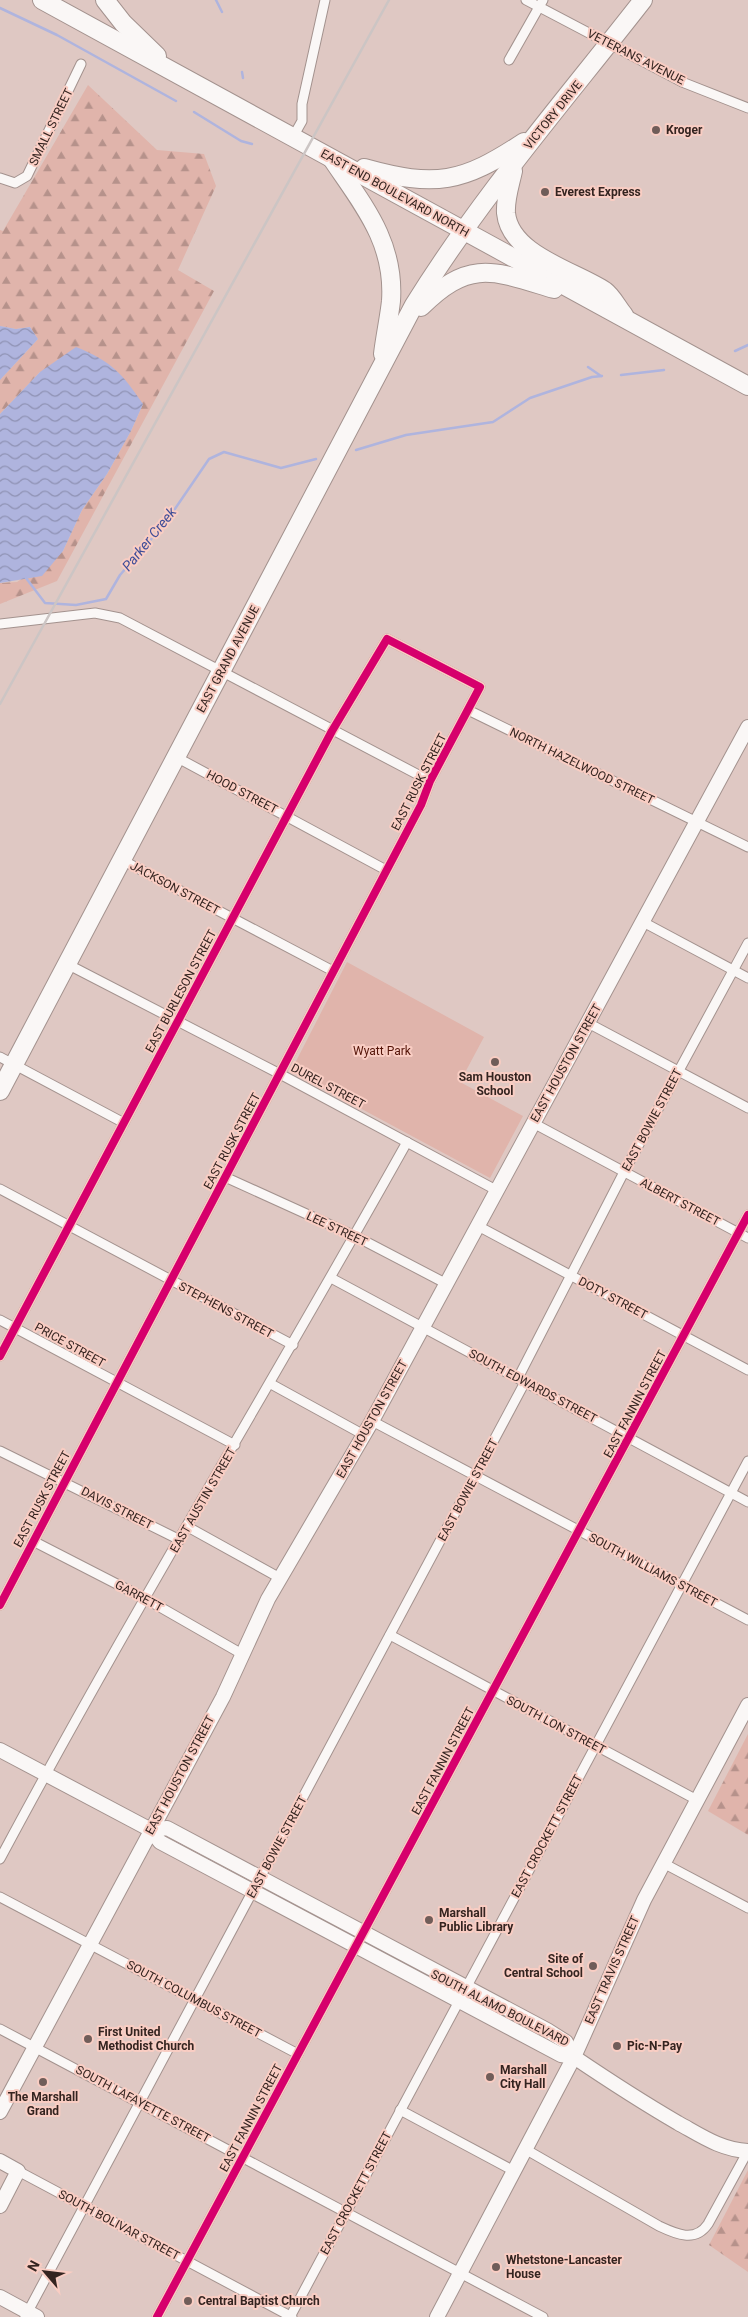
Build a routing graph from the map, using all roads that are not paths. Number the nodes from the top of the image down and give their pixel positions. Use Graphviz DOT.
graph roads {
  1 [pos="42,0"];
  2 [pos="105,0"];
  3 [pos="325,0"];
  4 [pos="526,0"];
  5 [pos="644,0"];
  6 [pos="541,3"];
  7 [pos="610,44"];
  8 [pos="509,60"];
  9 [pos="81,64"];
  10 [pos="173,72"];
  11 [pos="748,108"];
  12 [pos="539,133"];
  13 [pos="293,137"];
  14 [pos="330,157"];
  15 [pos="516,161"];
  16 [pos="0,178"];
  17 [pos="464,232"];
  18 [pos="585,298"];
  19 [pos="629,322"];
  20 [pos="403,326"];
  21 [pos="380,368"];
  22 [pos="748,386"];
  23 [pos="0,624"];
  24 [pos="387,639"];
  25 [pos="222,672"];
  26 [pos="468,710"];
  27 [pos="748,727"];
  28 [pos="332,731"];
  29 [pos="176,757"];
  30 [pos="430,781"];
  31 [pos="286,816"];
  32 [pos="696,823"];
  33 [pos="748,847"];
  34 [pos="122,860"];
  35 [pos="386,870"];
  36 [pos="233,918"];
  37 [pos="643,922"];
  38 [pos="748,943"];
  39 [pos="67,964"];
  40 [pos="734,970"];
  41 [pos="334,971"];
  42 [pos="748,978"];
  43 [pos="178,1020"];
  44 [pos="588,1023"];
  45 [pos="7,1061"];
  46 [pos="678,1071"];
  47 [pos="280,1074"];
  48 [pos="0,1091"];
  49 [pos="748,1108"];
  50 [pos="124,1123"];
  51 [pos="533,1123"];
  52 [pos="407,1142"];
  53 [pos="624,1172"];
  54 [pos="225,1177"];
  55 [pos="0,1189"];
  56 [pos="496,1190"];
  57 [pos="748,1215"];
  58 [pos="70,1226"];
  59 [pos="478,1226"];
  60 [pos="739,1233"];
  61 [pos="355,1236"];
  62 [pos="748,1238"];
  63 [pos="570,1275"];
  64 [pos="331,1278"];
  65 [pos="170,1280"];
  66 [pos="447,1284"];
  67 [pos="0,1320"];
  68 [pos="423,1327"];
  69 [pos="14,1328"];
  70 [pos="684,1336"];
  71 [pos="293,1345"];
  72 [pos="0,1356"];
  73 [pos="748,1370"];
  74 [pos="522,1380"];
  75 [pos="116,1383"];
  76 [pos="271,1384"];
  77 [pos="372,1421"];
  78 [pos="364,1435"];
  79 [pos="630,1438"];
  80 [pos="235,1445"];
  81 [pos="0,1451"];
  82 [pos="748,1461"];
  83 [pos="475,1476"];
  84 [pos="64,1484"];
  85 [pos="731,1492"];
  86 [pos="748,1502"];
  87 [pos="188,1527"];
  88 [pos="580,1531"];
  89 [pos="180,1540"];
  90 [pos="33,1541"];
  91 [pos="280,1578"];
  92 [pos="683,1585"];
  93 [pos="146,1599"];
  94 [pos="0,1605"];
  95 [pos="748,1620"];
  96 [pos="390,1635"];
  97 [pos="242,1654"];
  98 [pos="493,1691"];
  99 [pos="748,1705"];
  100 [pos="596,1746"];
  101 [pos="0,1750"];
  102 [pos="45,1774"];
  103 [pos="697,1800"];
  104 [pos="151,1830"];
  105 [pos="0,1859"];
  106 [pos="663,1863"];
  107 [pos="257,1884"];
  108 [pos="0,1897"];
  109 [pos="748,1908"];
  110 [pos="363,1932"];
  111 [pos="89,1945"];
  112 [pos="356,1945"];
  113 [pos="467,1987"];
  114 [pos="195,2000"];
  115 [pos="459,2001"];
  116 [pos="0,2029"];
  117 [pos="35,2047"];
  118 [pos="298,2054"];
  119 [pos="574,2057"];
  120 [pos="140,2103"];
  121 [pos="400,2110"];
  122 [pos="0,2112"];
  123 [pos="525,2149"];
  124 [pos="748,2151"];
  125 [pos="242,2157"];
  126 [pos="0,2161"];
  127 [pos="18,2171"];
  128 [pos="514,2171"];
  129 [pos="0,2206"];
  130 [pos="84,2206"];
  131 [pos="346,2212"];
  132 [pos="187,2261"];
  133 [pos="460,2273"];
  134 [pos="0,2297"];
  135 [pos="30,2315"];
  136 [pos="157,2317"];
  137 [pos="291,2317"];
  138 [pos="437,2317"];
  139 [pos="543,2317"];
  1 -- 10 [label="highway, EAST END BOULEVARD NORTH"];
  2 -- 10 [label="highway"];
  3 -- 13 [label="street"];
  4 -- 6 [label="street, VETERANS AVENUE"];
  5 -- 7 [label="highway, VICTORY DRIVE"];
  6 -- 7 [label="street, VETERANS AVENUE"];
  6 -- 8 [label="street"];
  7 -- 11 [label="street, VETERANS AVENUE"];
  7 -- 12 [label="highway, VICTORY DRIVE"];
  9 -- 16 [label="street, SMALL STREET"];
  10 -- 13 [label="highway, EAST END BOULEVARD NORTH"];
  12 -- 14 [label="highway"];
  12 -- 15 [label="highway, VICTORY DRIVE"];
  13 -- 14 [label="highway, EAST END BOULEVARD NORTH"];
  14 -- 17 [label="highway, EAST END BOULEVARD NORTH"];
  14 -- 21 [label="highway"];
  15 -- 17 [label="highway, VICTORY DRIVE"];
  15 -- 19 [label="highway"];
  17 -- 18 [label="highway, EAST END BOULEVARD NORTH"];
  17 -- 20 [label="highway, EAST GRAND AVENUE"];
  18 -- 19 [label="highway, EAST END BOULEVARD NORTH"];
  18 -- 20 [label="highway"];
  19 -- 22 [label="highway, EAST END BOULEVARD NORTH"];
  20 -- 21 [label="highway, EAST GRAND AVENUE"];
  21 -- 25 [label="highway, EAST GRAND AVENUE"];
  23 -- 25 [label="street"];
  24 -- 26 [label="street, EAST RUSK STREET"];
  24 -- 28 [label="street, EAST BURLESON STREET"];
  25 -- 28 [label="street"];
  25 -- 29 [label="highway, EAST GRAND AVENUE"];
  26 -- 30 [label="street, EAST RUSK STREET"];
  26 -- 32 [label="street, NORTH HAZELWOOD STREET"];
  27 -- 32 [label="street, EAST HOUSTON STREET"];
  28 -- 30 [label="street"];
  28 -- 31 [label="street, EAST BURLESON STREET"];
  29 -- 31 [label="street, HOOD STREET"];
  29 -- 34 [label="highway, EAST GRAND AVENUE"];
  30 -- 35 [label="street, EAST RUSK STREET"];
  31 -- 35 [label="street, HOOD STREET"];
  31 -- 36 [label="street, EAST BURLESON STREET"];
  32 -- 33 [label="street, NORTH HAZELWOOD STREET"];
  32 -- 37 [label="street, EAST HOUSTON STREET"];
  34 -- 36 [label="street, JACKSON STREET"];
  34 -- 39 [label="highway, EAST GRAND AVENUE"];
  35 -- 41 [label="street, EAST RUSK STREET"];
  36 -- 41 [label="street, JACKSON STREET"];
  36 -- 43 [label="street, EAST BURLESON STREET"];
  37 -- 40 [label="street"];
  37 -- 44 [label="street, EAST HOUSTON STREET"];
  38 -- 40 [label="street, EAST BOWIE STREET"];
  39 -- 43 [label="street, DUREL STREET"];
  39 -- 45 [label="highway, EAST GRAND AVENUE"];
  40 -- 42 [label="street"];
  40 -- 46 [label="street, EAST BOWIE STREET"];
  41 -- 47 [label="street, EAST RUSK STREET"];
  43 -- 47 [label="street, DUREL STREET"];
  43 -- 50 [label="street, EAST BURLESON STREET"];
  44 -- 46 [label="street"];
  44 -- 51 [label="street, EAST HOUSTON STREET"];
  45 -- 48 [label="highway, EAST GRAND AVENUE"];
  45 -- 50 [label="street"];
  46 -- 49 [label="street"];
  46 -- 53 [label="street, EAST BOWIE STREET"];
  47 -- 52 [label="street, DUREL STREET"];
  47 -- 54 [label="street, EAST RUSK STREET"];
  50 -- 58 [label="street, EAST BURLESON STREET"];
  51 -- 53 [label="street, ALBERT STREET"];
  51 -- 56 [label="street, EAST HOUSTON STREET"];
  52 -- 56 [label="street, DUREL STREET"];
  52 -- 61 [label="street, EAST AUSTIN STREET"];
  53 -- 60 [label="street, ALBERT STREET"];
  53 -- 63 [label="street, EAST BOWIE STREET"];
  54 -- 61 [label="street, LEE STREET"];
  54 -- 65 [label="street, EAST RUSK STREET"];
  55 -- 58 [label="street, STEPHENS STREET"];
  56 -- 59 [label="street, EAST HOUSTON STREET"];
  57 -- 60 [label="street, EAST FANNIN STREET"];
  58 -- 65 [label="street, STEPHENS STREET"];
  58 -- 69 [label="street, EAST BURLESON STREET"];
  59 -- 63 [label="street, DOTY STREET"];
  59 -- 66 [label="street, EAST HOUSTON STREET"];
  60 -- 62 [label="street, ALBERT STREET"];
  60 -- 70 [label="street, EAST FANNIN STREET"];
  61 -- 64 [label="street, EAST AUSTIN STREET"];
  61 -- 66 [label="street, LEE STREET"];
  63 -- 70 [label="street, DOTY STREET"];
  63 -- 74 [label="street, EAST BOWIE STREET"];
  64 -- 68 [label="street, SOUTH EDWARDS STREET"];
  64 -- 71 [label="street, EAST AUSTIN STREET"];
  65 -- 71 [label="street, STEPHENS STREET"];
  65 -- 75 [label="street, EAST RUSK STREET"];
  66 -- 68 [label="street, EAST HOUSTON STREET"];
  67 -- 69 [label="street, PRICE STREET"];
  68 -- 74 [label="street, SOUTH EDWARDS STREET"];
  68 -- 77 [label="street, EAST HOUSTON STREET"];
  69 -- 72 [label="street, EAST BURLESON STREET"];
  69 -- 75 [label="street, PRICE STREET"];
  70 -- 73 [label="street, DOTY STREET"];
  70 -- 79 [label="street, EAST FANNIN STREET"];
  71 -- 76 [label="street, EAST AUSTIN STREET"];
  74 -- 79 [label="street, SOUTH EDWARDS STREET"];
  74 -- 83 [label="street, EAST BOWIE STREET"];
  75 -- 80 [label="street, PRICE STREET"];
  75 -- 84 [label="street, EAST RUSK STREET"];
  76 -- 78 [label="street"];
  76 -- 80 [label="street, EAST AUSTIN STREET"];
  77 -- 78 [label="street, EAST HOUSTON STREET"];
  77 -- 83 [label="street, SOUTH WILLIAMS STREET"];
  78 -- 91 [label="street, EAST HOUSTON STREET"];
  79 -- 85 [label="street, SOUTH EDWARDS STREET"];
  79 -- 88 [label="street, EAST FANNIN STREET"];
  80 -- 87 [label="street, EAST AUSTIN STREET"];
  81 -- 84 [label="street, DAVIS STREET"];
  82 -- 85 [label="street, EAST CROCKETT STREET"];
  83 -- 88 [label="street, SOUTH WILLIAMS STREET"];
  83 -- 96 [label="street, EAST BOWIE STREET"];
  84 -- 89 [label="street, DAVIS STREET"];
  84 -- 90 [label="street, EAST RUSK STREET"];
  85 -- 86 [label="street, SOUTH EDWARDS STREET"];
  85 -- 92 [label="street, EAST CROCKETT STREET"];
  87 -- 89 [label="street, EAST AUSTIN STREET"];
  87 -- 91 [label="street"];
  88 -- 92 [label="street, SOUTH WILLIAMS STREET"];
  88 -- 98 [label="street, EAST FANNIN STREET"];
  89 -- 93 [label="street, EAST AUSTIN STREET"];
  90 -- 93 [label="street, GARRETT"];
  90 -- 94 [label="street, EAST RUSK STREET"];
  91 -- 97 [label="street, EAST HOUSTON STREET"];
  92 -- 95 [label="street, SOUTH WILLIAMS STREET"];
  92 -- 100 [label="street, EAST CROCKETT STREET"];
  93 -- 97 [label="street, GARRETT"];
  93 -- 102 [label="street, EAST AUSTIN STREET"];
  96 -- 98 [label="street, SOUTH LON STREET"];
  96 -- 107 [label="street, EAST BOWIE STREET"];
  97 -- 104 [label="street, EAST HOUSTON STREET"];
  98 -- 100 [label="street, SOUTH LON STREET"];
  98 -- 110 [label="street, EAST FANNIN STREET"];
  99 -- 103 [label="street, EAST TRAVIS STREET"];
  100 -- 103 [label="street, SOUTH LON STREET"];
  100 -- 113 [label="street, EAST CROCKETT STREET"];
  101 -- 102 [label="street, SOUTH ALAMO BOULEVARD"];
  102 -- 104 [label="street, SOUTH ALAMO BOULEVARD"];
  102 -- 105 [label="street, EAST AUSTIN STREET"];
  103 -- 106 [label="street, EAST TRAVIS STREET"];
  104 -- 107 [label="street, SOUTH ALAMO BOULEVARD"];
  104 -- 111 [label="street, EAST HOUSTON STREET"];
  106 -- 109 [label="street"];
  106 -- 119 [label="street, EAST TRAVIS STREET"];
  107 -- 110 [label="street, SOUTH ALAMO BOULEVARD"];
  107 -- 112 [label="street, SOUTH ALAMO BOULEVARD"];
  107 -- 114 [label="street, EAST BOWIE STREET"];
  108 -- 111 [label="street, SOUTH COLUMBUS STREET"];
  110 -- 112 [label="street, EAST FANNIN STREET"];
  110 -- 113 [label="street, SOUTH ALAMO BOULEVARD"];
  111 -- 114 [label="street, SOUTH COLUMBUS STREET"];
  111 -- 117 [label="street, EAST HOUSTON STREET"];
  112 -- 115 [label="street, SOUTH ALAMO BOULEVARD"];
  112 -- 118 [label="street, EAST FANNIN STREET"];
  113 -- 115 [label="street, EAST CROCKETT STREET"];
  113 -- 119 [label="street, SOUTH ALAMO BOULEVARD"];
  114 -- 118 [label="street, SOUTH COLUMBUS STREET"];
  114 -- 120 [label="street, EAST BOWIE STREET"];
  115 -- 119 [label="street, SOUTH ALAMO BOULEVARD"];
  115 -- 121 [label="street, EAST CROCKETT STREET"];
  116 -- 117 [label="street, SOUTH LAFAYETTE STREET"];
  117 -- 120 [label="street, SOUTH LAFAYETTE STREET"];
  117 -- 122 [label="street, EAST HOUSTON STREET"];
  118 -- 125 [label="street, EAST FANNIN STREET"];
  119 -- 123 [label="street, EAST TRAVIS STREET"];
  119 -- 124 [label="street, SOUTH ALAMO BOULEVARD"];
  120 -- 125 [label="street, SOUTH LAFAYETTE STREET"];
  120 -- 130 [label="street, EAST BOWIE STREET"];
  121 -- 128 [label="street"];
  121 -- 131 [label="street, EAST CROCKETT STREET"];
  123 -- 124 [label="street"];
  123 -- 128 [label="street, EAST TRAVIS STREET"];
  125 -- 131 [label="street, SOUTH LAFAYETTE STREET"];
  125 -- 132 [label="street, EAST FANNIN STREET"];
  126 -- 127 [label="street, SOUTH BOLIVAR STREET"];
  127 -- 129 [label="street"];
  127 -- 130 [label="street, SOUTH BOLIVAR STREET"];
  128 -- 133 [label="street, EAST TRAVIS STREET"];
  130 -- 132 [label="street, SOUTH BOLIVAR STREET"];
  130 -- 135 [label="street, EAST BOWIE STREET"];
  131 -- 133 [label="street, SOUTH LAFAYETTE STREET"];
  131 -- 137 [label="street, EAST CROCKETT STREET"];
  132 -- 136 [label="street, EAST FANNIN STREET"];
  132 -- 137 [label="street, SOUTH BOLIVAR STREET"];
  133 -- 138 [label="street, EAST TRAVIS STREET"];
  133 -- 139 [label="street, SOUTH LAFAYETTE STREET"];
  134 -- 135 [label="street"];
}
